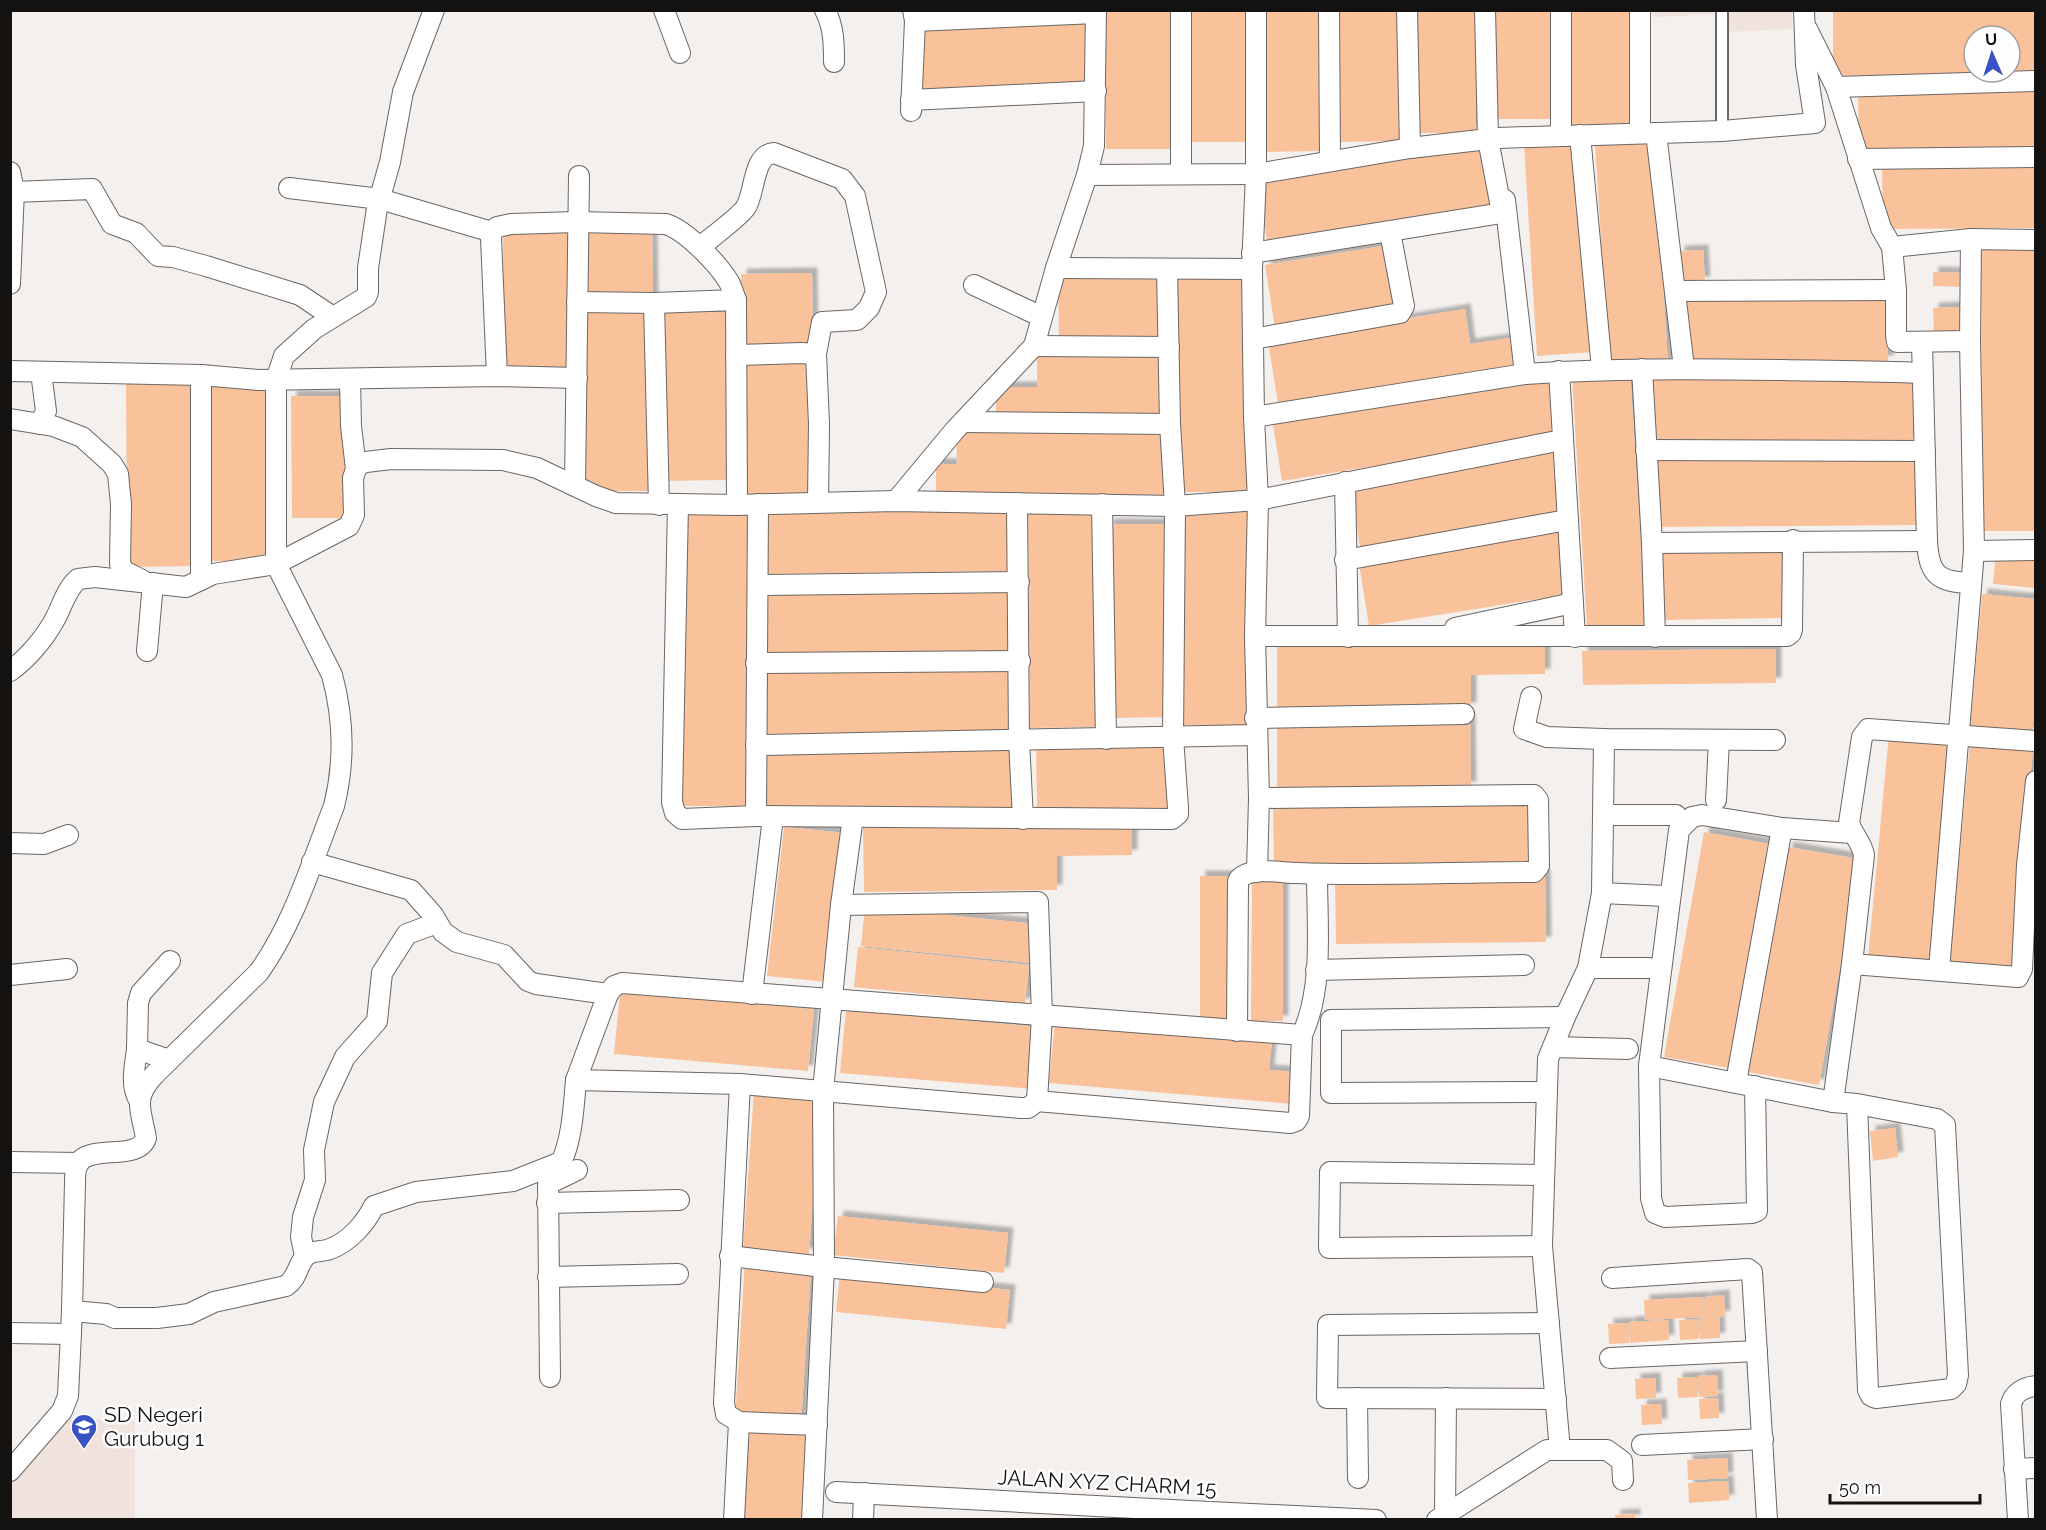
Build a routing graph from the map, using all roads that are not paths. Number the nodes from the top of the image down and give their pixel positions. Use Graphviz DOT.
graph roads {
  1 [pos="434,10"];
  2 [pos="664,10"];
  3 [pos="825,10"];
  4 [pos="1180,10"];
  5 [pos="1256,10"];
  6 [pos="1329,10"];
  7 [pos="1407,10"];
  8 [pos="1485,10"];
  9 [pos="1562,10"];
  10 [pos="1640,10"];
  11 [pos="1722,10"];
  12 [pos="1096,12"];
  13 [pos="1020,13"];
  14 [pos="914,16"];
  15 [pos="1803,17"];
  16 [pos="680,53"];
  17 [pos="834,62"];
  18 [pos="2036,81"];
  19 [pos="1836,87"];
  20 [pos="1096,91"];
  21 [pos="1844,113"];
  22 [pos="1815,123"];
  23 [pos="1722,131"];
  24 [pos="1648,133"];
  25 [pos="1570,135"];
  26 [pos="1492,138"];
  27 [pos="1410,148"];
  28 [pos="2036,157"];
  29 [pos="1858,159"];
  30 [pos="1330,161"];
  31 [pos="10,172"];
  32 [pos="1181,173"];
  33 [pos="1087,174"];
  34 [pos="1256,174"];
  35 [pos="579,176"];
  36 [pos="288,188"];
  37 [pos="13,192"];
  38 [pos="380,199"];
  39 [pos="577,222"];
  40 [pos="492,232"];
  41 [pos="1390,232"];
  42 [pos="1971,239"];
  43 [pos="2036,240"];
  44 [pos="700,247"];
  45 [pos="1892,247"];
  46 [pos="1252,261"];
  47 [pos="1056,268"];
  48 [pos="1167,269"];
  49 [pos="10,284"];
  50 [pos="974,285"];
  51 [pos="1896,290"];
  52 [pos="1675,291"];
  53 [pos="736,300"];
  54 [pos="577,302"];
  55 [pos="654,303"];
  56 [pos="333,317"];
  57 [pos="1042,317"];
  58 [pos="1253,339"];
  59 [pos="1970,341"];
  60 [pos="1922,342"];
  61 [pos="1034,346"];
  62 [pos="1169,347"];
  63 [pos="816,354"];
  64 [pos="736,355"];
  65 [pos="1684,368"];
  66 [pos="1602,369"];
  67 [pos="1642,369"];
  68 [pos="10,371"];
  69 [pos="1559,371"];
  70 [pos="41,372"];
  71 [pos="1922,373"];
  72 [pos="1525,374"];
  73 [pos="201,375"];
  74 [pos="497,376"];
  75 [pos="578,378"];
  76 [pos="350,379"];
  77 [pos="276,380"];
  78 [pos="1254,417"];
  79 [pos="10,419"];
  80 [pos="963,422"];
  81 [pos="40,424"];
  82 [pos="1170,424"];
  83 [pos="1562,440"];
  84 [pos="1646,450"];
  85 [pos="1925,451"];
  86 [pos="356,469"];
  87 [pos="1345,482"];
  88 [pos="575,486"];
  89 [pos="1258,500"];
  90 [pos="896,501"];
  91 [pos="819,502"];
  92 [pos="1017,503"];
  93 [pos="758,504"];
  94 [pos="1102,504"];
  95 [pos="669,505"];
  96 [pos="737,505"];
  97 [pos="1175,506"];
  98 [pos="1567,520"];
  99 [pos="1793,540"];
  100 [pos="1927,541"];
  101 [pos="1652,543"];
  102 [pos="2036,550"];
  103 [pos="1974,551"];
  104 [pos="1345,560"];
  105 [pos="276,564"];
  106 [pos="201,580"];
  107 [pos="1019,582"];
  108 [pos="153,583"];
  109 [pos="1971,583"];
  110 [pos="758,585"];
  111 [pos="1573,603"];
  112 [pos="1255,636"];
  113 [pos="1415,636"];
  114 [pos="1348,637"];
  115 [pos="1575,637"];
  116 [pos="1655,637"];
  117 [pos="147,651"];
  118 [pos="1020,661"];
  119 [pos="756,663"];
  120 [pos="10,671"];
  121 [pos="1531,697"];
  122 [pos="1464,714"];
  123 [pos="1256,727"];
  124 [pos="1173,736"];
  125 [pos="1958,736"];
  126 [pos="1106,739"];
  127 [pos="1604,739"];
  128 [pos="1019,740"];
  129 [pos="1719,740"];
  130 [pos="1775,740"];
  131 [pos="2036,741"];
  132 [pos="756,744"];
  133 [pos="2036,781"];
  134 [pos="1259,798"];
  135 [pos="1716,800"];
  136 [pos="1603,815"];
  137 [pos="1676,815"];
  138 [pos="764,817"];
  139 [pos="853,817"];
  140 [pos="1023,819"];
  141 [pos="1782,828"];
  142 [pos="1852,833"];
  143 [pos="68,835"];
  144 [pos="10,843"];
  145 [pos="312,862"];
  146 [pos="2032,866"];
  147 [pos="1257,872"];
  148 [pos="1317,874"];
  149 [pos="1602,893"];
  150 [pos="1665,896"];
  151 [pos="841,905"];
  152 [pos="437,923"];
  153 [pos="170,961"];
  154 [pos="1852,964"];
  155 [pos="1524,965"];
  156 [pos="1588,968"];
  157 [pos="1649,968"];
  158 [pos="67,969"];
  159 [pos="1316,970"];
  160 [pos="1939,970"];
  161 [pos="10,975"];
  162 [pos="608,994"];
  163 [pos="752,994"];
  164 [pos="831,1000"];
  165 [pos="1042,1016"];
  166 [pos="1565,1017"];
  167 [pos="1237,1031"];
  168 [pos="1302,1035"];
  169 [pos="1553,1047"];
  170 [pos="1628,1049"];
  171 [pos="137,1050"];
  172 [pos="169,1060"];
  173 [pos="1648,1066"];
  174 [pos="576,1080"];
  175 [pos="1736,1082"];
  176 [pos="740,1084"];
  177 [pos="1755,1086"];
  178 [pos="823,1091"];
  179 [pos="1547,1092"];
  180 [pos="139,1100"];
  181 [pos="1037,1101"];
  182 [pos="1833,1102"];
  183 [pos="1857,1104"];
  184 [pos="573,1113"];
  185 [pos="10,1162"];
  186 [pos="79,1163"];
  187 [pos="578,1170"];
  188 [pos="1544,1175"];
  189 [pos="679,1200"];
  190 [pos="578,1202"];
  191 [pos="547,1203"];
  192 [pos="1542,1246"];
  193 [pos="305,1256"];
  194 [pos="730,1256"];
  195 [pos="824,1267"];
  196 [pos="678,1274"];
  197 [pos="548,1276"];
  198 [pos="1612,1278"];
  199 [pos="983,1282"];
  200 [pos="72,1311"];
  201 [pos="1549,1323"];
  202 [pos="10,1334"];
  203 [pos="71,1334"];
  204 [pos="1757,1351"];
  205 [pos="1610,1358"];
  206 [pos="550,1377"];
  207 [pos="2036,1386"];
  208 [pos="1357,1398"];
  209 [pos="1446,1398"];
  210 [pos="1556,1399"];
  211 [pos="739,1422"];
  212 [pos="818,1425"];
  213 [pos="1763,1439"];
  214 [pos="1642,1445"];
  215 [pos="1560,1450"];
  216 [pos="2036,1468"];
  217 [pos="2014,1469"];
  218 [pos="10,1471"];
  219 [pos="1358,1478"];
  220 [pos="1623,1480"];
  221 [pos="836,1492"];
  222 [pos="864,1493"];
  223 [pos="1190,1516"];
  224 [pos="1441,1517"];
  225 [pos="734,1520"];
  226 [pos="812,1520"];
  227 [pos="863,1520"];
  228 [pos="1376,1520"];
  229 [pos="1767,1520"];
  230 [pos="2018,1520"];
  1 -- 38 [label="street"];
  2 -- 16 [label="street"];
  3 -- 17 [label="street"];
  4 -- 32 [label="street"];
  5 -- 34 [label="street"];
  6 -- 30 [label="street"];
  7 -- 27 [label="street"];
  8 -- 26 [label="street"];
  9 -- 25 [label="street"];
  10 -- 24 [label="street"];
  11 -- 23 [label="lane"];
  12 -- 13 [label="street"];
  12 -- 20 [label="street"];
  13 -- 14 [label="street"];
  14 -- 20 [label="street"];
  15 -- 19 [label="street"];
  15 -- 22 [label="street"];
  18 -- 19 [label="street"];
  19 -- 21 [label="street"];
  20 -- 33 [label="street"];
  21 -- 22 [label="street"];
  21 -- 29 [label="street"];
  22 -- 23 [label="street"];
  23 -- 24 [label="street"];
  24 -- 25 [label="street"];
  24 -- 52 [label="street"];
  25 -- 26 [label="street"];
  25 -- 66 [label="street"];
  26 -- 27 [label="street"];
  26 -- 41 [label="street"];
  26 -- 72 [label="street"];
  27 -- 30 [label="street"];
  28 -- 29 [label="street"];
  29 -- 45 [label="street"];
  30 -- 34 [label="street"];
  31 -- 37 [label="street"];
  32 -- 33 [label="street"];
  32 -- 34 [label="street"];
  33 -- 47 [label="street"];
  34 -- 46 [label="street"];
  35 -- 39 [label="street"];
  36 -- 38 [label="street"];
  37 -- 49 [label="street"];
  37 -- 56 [label="street"];
  38 -- 40 [label="street"];
  38 -- 56 [label="street"];
  39 -- 40 [label="street"];
  39 -- 44 [label="street"];
  39 -- 54 [label="street"];
  40 -- 74 [label="street"];
  41 -- 46 [label="street"];
  41 -- 58 [label="street"];
  42 -- 43 [label="street"];
  42 -- 45 [label="street"];
  42 -- 59 [label="street"];
  44 -- 53 [label="street"];
  44 -- 63 [label="street"];
  45 -- 51 [label="street"];
  46 -- 48 [label="street"];
  46 -- 58 [label="street"];
  47 -- 48 [label="street"];
  47 -- 57 [label="street"];
  48 -- 62 [label="street"];
  50 -- 57 [label="street"];
  51 -- 52 [label="street"];
  51 -- 60 [label="street"];
  52 -- 65 [label="street"];
  53 -- 55 [label="street"];
  53 -- 64 [label="street"];
  54 -- 55 [label="street"];
  54 -- 75 [label="street"];
  55 -- 95 [label="street"];
  56 -- 77 [label="street"];
  57 -- 61 [label="street"];
  58 -- 78 [label="street"];
  59 -- 60 [label="street"];
  59 -- 103 [label="street"];
  60 -- 71 [label="street"];
  61 -- 62 [label="street"];
  61 -- 80 [label="street"];
  62 -- 82 [label="street"];
  63 -- 64 [label="street"];
  63 -- 91 [label="street"];
  64 -- 96 [label="street"];
  65 -- 67 [label="street"];
  65 -- 71 [label="street"];
  66 -- 67 [label="street"];
  66 -- 69 [label="street"];
  67 -- 84 [label="street"];
  68 -- 70 [label="street"];
  69 -- 72 [label="street"];
  69 -- 83 [label="street"];
  70 -- 73 [label="street"];
  70 -- 81 [label="street"];
  71 -- 85 [label="street"];
  72 -- 78 [label="street"];
  73 -- 77 [label="street"];
  73 -- 106 [label="street"];
  74 -- 75 [label="street"];
  74 -- 76 [label="street"];
  75 -- 88 [label="street"];
  76 -- 77 [label="street"];
  76 -- 86 [label="street"];
  77 -- 105 [label="street"];
  78 -- 89 [label="street"];
  79 -- 81 [label="street"];
  80 -- 82 [label="street"];
  80 -- 90 [label="street"];
  81 -- 108 [label="street"];
  82 -- 97 [label="street"];
  83 -- 87 [label="street"];
  83 -- 98 [label="street"];
  84 -- 85 [label="street"];
  84 -- 101 [label="street"];
  85 -- 100 [label="street"];
  86 -- 88 [label="street"];
  86 -- 105 [label="street"];
  87 -- 89 [label="street"];
  87 -- 104 [label="street"];
  88 -- 95 [label="street"];
  89 -- 97 [label="street"];
  89 -- 112 [label="street"];
  90 -- 91 [label="street"];
  90 -- 92 [label="street"];
  91 -- 93 [label="street"];
  92 -- 94 [label="street"];
  92 -- 107 [label="street"];
  93 -- 96 [label="street"];
  93 -- 110 [label="street"];
  94 -- 97 [label="street"];
  94 -- 126 [label="street"];
  95 -- 96 [label="street"];
  95 -- 138 [label="street"];
  97 -- 124 [label="street"];
  98 -- 104 [label="street"];
  98 -- 111 [label="street"];
  99 -- 100 [label="street"];
  99 -- 101 [label="street"];
  99 -- 116 [label="street"];
  100 -- 109 [label="street"];
  101 -- 116 [label="street"];
  102 -- 103 [label="street"];
  103 -- 109 [label="street"];
  104 -- 114 [label="street"];
  105 -- 106 [label="street"];
  105 -- 145 [label="street"];
  106 -- 108 [label="street"];
  107 -- 110 [label="street"];
  107 -- 118 [label="street"];
  108 -- 117 [label="street"];
  108 -- 120 [label="street"];
  109 -- 125 [label="street"];
  110 -- 119 [label="street"];
  111 -- 113 [label="street"];
  111 -- 115 [label="street"];
  112 -- 114 [label="street"];
  112 -- 123 [label="street"];
  113 -- 114 [label="street"];
  113 -- 115 [label="street"];
  115 -- 116 [label="street"];
  118 -- 119 [label="street"];
  118 -- 128 [label="street"];
  119 -- 132 [label="street"];
  121 -- 127 [label="street"];
  122 -- 123 [label="street"];
  123 -- 124 [label="street"];
  123 -- 134 [label="street"];
  124 -- 126 [label="street"];
  124 -- 140 [label="street"];
  125 -- 131 [label="street"];
  125 -- 142 [label="street"];
  125 -- 160 [label="street"];
  126 -- 128 [label="street"];
  127 -- 129 [label="street"];
  127 -- 136 [label="street"];
  128 -- 132 [label="street"];
  128 -- 140 [label="street"];
  129 -- 130 [label="street"];
  129 -- 135 [label="street"];
  132 -- 138 [label="street"];
  133 -- 146 [label="street"];
  134 -- 147 [label="street"];
  134 -- 148 [label="street"];
  136 -- 137 [label="street"];
  136 -- 149 [label="street"];
  138 -- 139 [label="street"];
  138 -- 163 [label="street"];
  139 -- 140 [label="street"];
  139 -- 151 [label="street"];
  141 -- 142 [label="street"];
  141 -- 173 [label="street"];
  141 -- 175 [label="street"];
  142 -- 154 [label="street"];
  143 -- 144 [label="street"];
  145 -- 152 [label="street"];
  145 -- 172 [label="street"];
  146 -- 160 [label="street"];
  147 -- 148 [label="street"];
  147 -- 167 [label="street"];
  148 -- 159 [label="street"];
  149 -- 150 [label="street"];
  149 -- 156 [label="street"];
  151 -- 164 [label="street"];
  151 -- 165 [label="street"];
  152 -- 162 [label="street"];
  152 -- 193 [label="street"];
  153 -- 171 [label="street"];
  154 -- 160 [label="street"];
  154 -- 182 [label="street"];
  155 -- 159 [label="street"];
  156 -- 157 [label="street"];
  156 -- 166 [label="street"];
  158 -- 161 [label="street"];
  159 -- 168 [label="street"];
  162 -- 163 [label="street"];
  162 -- 174 [label="street"];
  163 -- 164 [label="street"];
  164 -- 165 [label="street"];
  164 -- 178 [label="street"];
  165 -- 167 [label="street"];
  165 -- 181 [label="street"];
  166 -- 169 [label="street"];
  166 -- 179 [label="street"];
  167 -- 168 [label="street"];
  168 -- 181 [label="street"];
  169 -- 170 [label="street"];
  169 -- 179 [label="street"];
  171 -- 172 [label="street"];
  171 -- 180 [label="street"];
  172 -- 180 [label="street"];
  173 -- 175 [label="street"];
  173 -- 177 [label="street"];
  174 -- 176 [label="street"];
  174 -- 184 [label="street"];
  175 -- 177 [label="street"];
  176 -- 178 [label="street"];
  176 -- 194 [label="street"];
  177 -- 182 [label="street"];
  178 -- 181 [label="street"];
  178 -- 195 [label="street"];
  179 -- 188 [label="street"];
  180 -- 186 [label="street"];
  182 -- 183 [label="street"];
  183 -- 183 [label="street"];
  184 -- 187 [label="street"];
  184 -- 193 [label="street"];
  185 -- 186 [label="street"];
  186 -- 200 [label="street"];
  187 -- 190 [label="street"];
  187 -- 191 [label="street"];
  188 -- 192 [label="street"];
  188 -- 192 [label="street"];
  189 -- 190 [label="street"];
  190 -- 191 [label="street"];
  191 -- 197 [label="street"];
  192 -- 201 [label="street"];
  193 -- 200 [label="street"];
  194 -- 195 [label="street"];
  194 -- 211 [label="street"];
  195 -- 199 [label="street"];
  195 -- 212 [label="street"];
  196 -- 197 [label="street"];
  197 -- 206 [label="street"];
  198 -- 204 [label="street"];
  200 -- 203 [label="street"];
  201 -- 208 [label="street"];
  201 -- 210 [label="street"];
  202 -- 203 [label="street"];
  203 -- 218 [label="street"];
  204 -- 205 [label="street"];
  204 -- 213 [label="street"];
  207 -- 217 [label="street"];
  208 -- 209 [label="street"];
  208 -- 219 [label="street"];
  209 -- 210 [label="street"];
  209 -- 224 [label="street"];
  210 -- 215 [label="street"];
  211 -- 212 [label="street"];
  211 -- 225 [label="street"];
  212 -- 226 [label="street"];
  213 -- 214 [label="street"];
  213 -- 229 [label="street"];
  215 -- 220 [label="street"];
  215 -- 224 [label="street"];
  216 -- 217 [label="street"];
  217 -- 230 [label="street"];
  221 -- 222 [label="street, JALAN XYZ CHARM 15"];
  222 -- 223 [label="street, JALAN XYZ CHARM 15"];
  222 -- 227 [label="street"];
  223 -- 228 [label="street, JALAN XYZ CHARM 15"];
}
